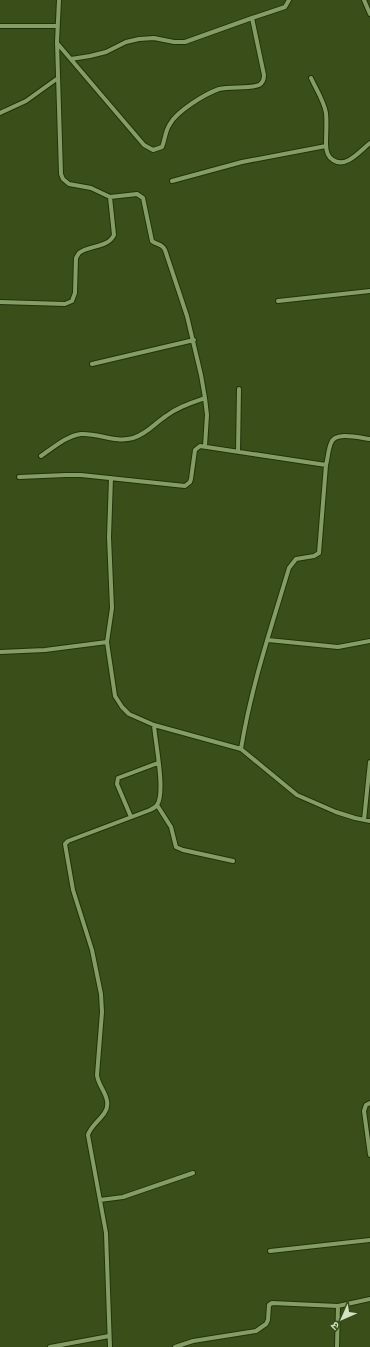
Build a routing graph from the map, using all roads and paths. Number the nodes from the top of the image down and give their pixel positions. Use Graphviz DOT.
graph roads {
  1 [pos="59,0"];
  2 [pos="289,0"];
  3 [pos="364,0"];
  4 [pos="370,14"];
  5 [pos="252,18"];
  6 [pos="0,26"];
  7 [pos="58,26"];
  8 [pos="57,42"];
  9 [pos="71,59"];
  10 [pos="58,78"];
  11 [pos="311,78"];
  12 [pos="0,113"];
  13 [pos="370,143"];
  14 [pos="326,146"];
  15 [pos="172,181"];
  16 [pos="110,197"];
  17 [pos="370,292"];
  18 [pos="278,301"];
  19 [pos="0,302"];
  20 [pos="194,340"];
  21 [pos="92,364"];
  22 [pos="239,389"];
  23 [pos="206,398"];
  24 [pos="370,439"];
  25 [pos="205,446"];
  26 [pos="238,452"];
  27 [pos="41,456"];
  28 [pos="326,465"];
  29 [pos="19,477"];
  30 [pos="111,478"];
  31 [pos="268,640"];
  32 [pos="370,641"];
  33 [pos="107,642"];
  34 [pos="0,652"];
  35 [pos="154,725"];
  36 [pos="241,749"];
  37 [pos="370,762"];
  38 [pos="158,764"];
  39 [pos="157,805"];
  40 [pos="131,818"];
  41 [pos="364,820"];
  42 [pos="370,821"];
  43 [pos="233,861"];
  44 [pos="370,1103"];
  45 [pos="370,1155"];
  46 [pos="193,1173"];
  47 [pos="100,1200"];
  48 [pos="370,1240"];
  49 [pos="270,1251"];
  50 [pos="370,1299"];
  51 [pos="338,1306"];
  52 [pos="109,1336"];
  53 [pos="50,1347"];
  54 [pos="110,1347"];
  55 [pos="175,1347"];
  56 [pos="338,1347"];
  1 -- 7 [label="street"];
  2 -- 5 [label="street"];
  3 -- 4 [label="street"];
  5 -- 9 [label="street"];
  5 -- 9 [label="street"];
  6 -- 7 [label="street"];
  7 -- 8 [label="street"];
  8 -- 9 [label="street"];
  8 -- 10 [label="street"];
  10 -- 12 [label="street"];
  10 -- 16 [label="street"];
  11 -- 14 [label="street"];
  13 -- 14 [label="street"];
  14 -- 15 [label="street"];
  16 -- 19 [label="street"];
  16 -- 20 [label="street"];
  17 -- 18 [label="street"];
  20 -- 21 [label="street"];
  20 -- 23 [label="street"];
  22 -- 26 [label="street"];
  23 -- 25 [label="street"];
  23 -- 27 [label="street"];
  24 -- 28 [label="street"];
  25 -- 26 [label="street"];
  25 -- 30 [label="street"];
  26 -- 28 [label="street"];
  28 -- 31 [label="street"];
  29 -- 30 [label="street"];
  30 -- 33 [label="street"];
  31 -- 32 [label="street"];
  31 -- 36 [label="street"];
  33 -- 34 [label="street"];
  33 -- 35 [label="street"];
  35 -- 36 [label="street"];
  35 -- 38 [label="street"];
  36 -- 41 [label="street"];
  37 -- 41 [label="street"];
  38 -- 39 [label="street"];
  38 -- 40 [label="street"];
  39 -- 40 [label="street"];
  39 -- 43 [label="street"];
  40 -- 47 [label="street"];
  41 -- 42 [label="street"];
  44 -- 45 [label="street"];
  46 -- 47 [label="street"];
  47 -- 52 [label="street"];
  48 -- 49 [label="street"];
  50 -- 51 [label="street"];
  51 -- 55 [label="street"];
  51 -- 56 [label="street"];
  52 -- 53 [label="street"];
  52 -- 54 [label="street"];
}
